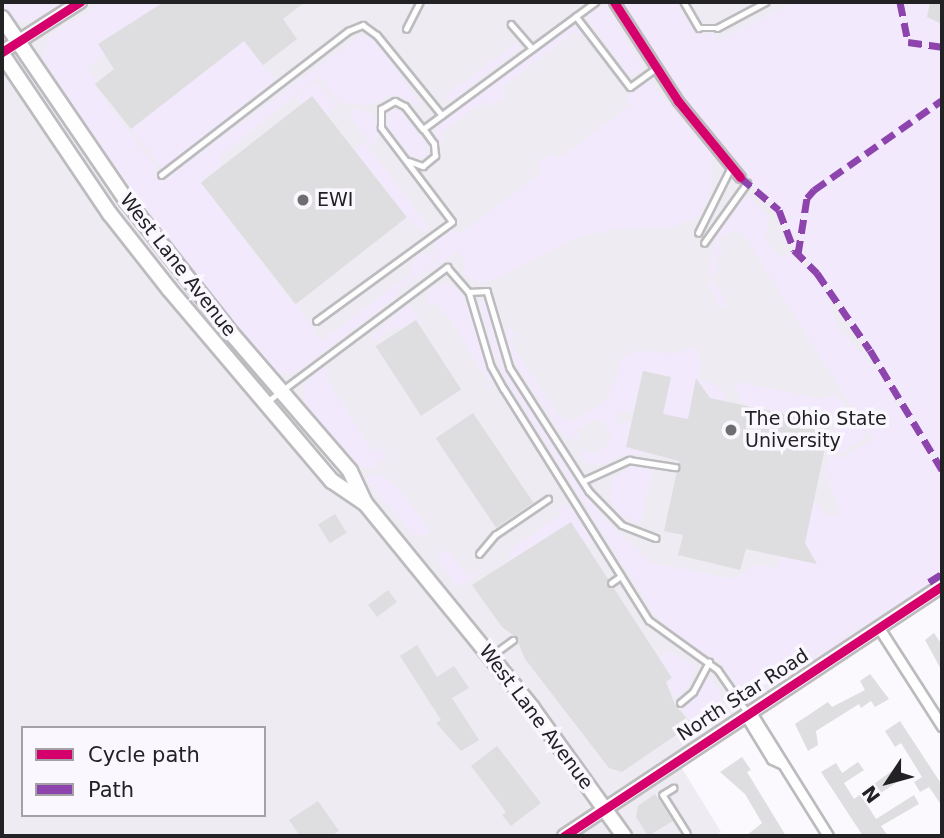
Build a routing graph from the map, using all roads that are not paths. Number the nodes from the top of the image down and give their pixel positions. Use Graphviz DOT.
graph roads {
  1 [pos="80,2"];
  2 [pos="420,2"];
  3 [pos="595,2"];
  4 [pos="614,2"];
  5 [pos="684,2"];
  6 [pos="766,2"];
  7 [pos="576,16"];
  8 [pos="2,18"];
  9 [pos="511,24"];
  10 [pos="406,29"];
  11 [pos="17,43"];
  12 [pos="532,48"];
  13 [pos="2,53"];
  14 [pos="654,69"];
  15 [pos="442,115"];
  16 [pos="423,129"];
  17 [pos="402,156"];
  18 [pos="731,167"];
  19 [pos="160,175"];
  20 [pos="744,180"];
  21 [pos="698,233"];
  22 [pos="704,243"];
  23 [pos="469,292"];
  24 [pos="316,321"];
  25 [pos="281,391"];
  26 [pos="265,403"];
  27 [pos="675,467"];
  28 [pos="583,481"];
  29 [pos="548,499"];
  30 [pos="365,503"];
  31 [pos="656,538"];
  32 [pos="479,554"];
  33 [pos="621,576"];
  34 [pos="611,583"];
  35 [pos="942,586"];
  36 [pos="879,628"];
  37 [pos="513,640"];
  38 [pos="490,656"];
  39 [pos="709,662"];
  40 [pos="680,703"];
  41 [pos="748,713"];
  42 [pos="942,726"];
  43 [pos="674,788"];
  44 [pos="605,807"];
  45 [pos="687,832"];
  46 [pos="564,836"];
  47 [pos="624,836"];
  48 [pos="828,836"];
  1 -- 11 [label="street"];
  2 -- 10 [label="lane"];
  3 -- 7 [label="lane"];
  4 -- 14 [label="street"];
  5 -- 6 [label="lane"];
  7 -- 12 [label="lane"];
  7 -- 14 [label="lane"];
  8 -- 11 [label="main road, West Lane Avenue"];
  9 -- 12 [label="lane"];
  11 -- 13 [label="street"];
  11 -- 25 [label="main road, West Lane Avenue"];
  12 -- 15 [label="lane"];
  13 -- 26 [label="main road, West Lane Avenue"];
  14 -- 18 [label="street"];
  15 -- 16 [label="lane"];
  15 -- 19 [label="lane"];
  16 -- 17 [label="lane"];
  16 -- 17 [label="lane"];
  17 -- 24 [label="lane"];
  18 -- 20 [label="street"];
  18 -- 21 [label="lane"];
  20 -- 22 [label="lane"];
  23 -- 25 [label="lane"];
  23 -- 28 [label="lane"];
  23 -- 33 [label="lane"];
  25 -- 26 [label="lane"];
  25 -- 30 [label="main road, West Lane Avenue"];
  26 -- 30 [label="main road, West Lane Avenue"];
  27 -- 28 [label="lane"];
  28 -- 31 [label="lane"];
  29 -- 32 [label="lane"];
  30 -- 38 [label="main road, West Lane Avenue"];
  33 -- 34 [label="lane"];
  33 -- 39 [label="lane"];
  35 -- 36 [label="street, North Star Road"];
  36 -- 41 [label="street, North Star Road"];
  36 -- 42 [label="street"];
  37 -- 38 [label="lane"];
  38 -- 44 [label="main road, West Lane Avenue"];
  39 -- 40 [label="lane"];
  39 -- 41 [label="lane"];
  41 -- 44 [label="street, North Star Road"];
  41 -- 48 [label="street"];
  43 -- 45 [label="lane"];
  44 -- 46 [label="street, North Star Road"];
  44 -- 47 [label="main road, West Lane Avenue"];
}
